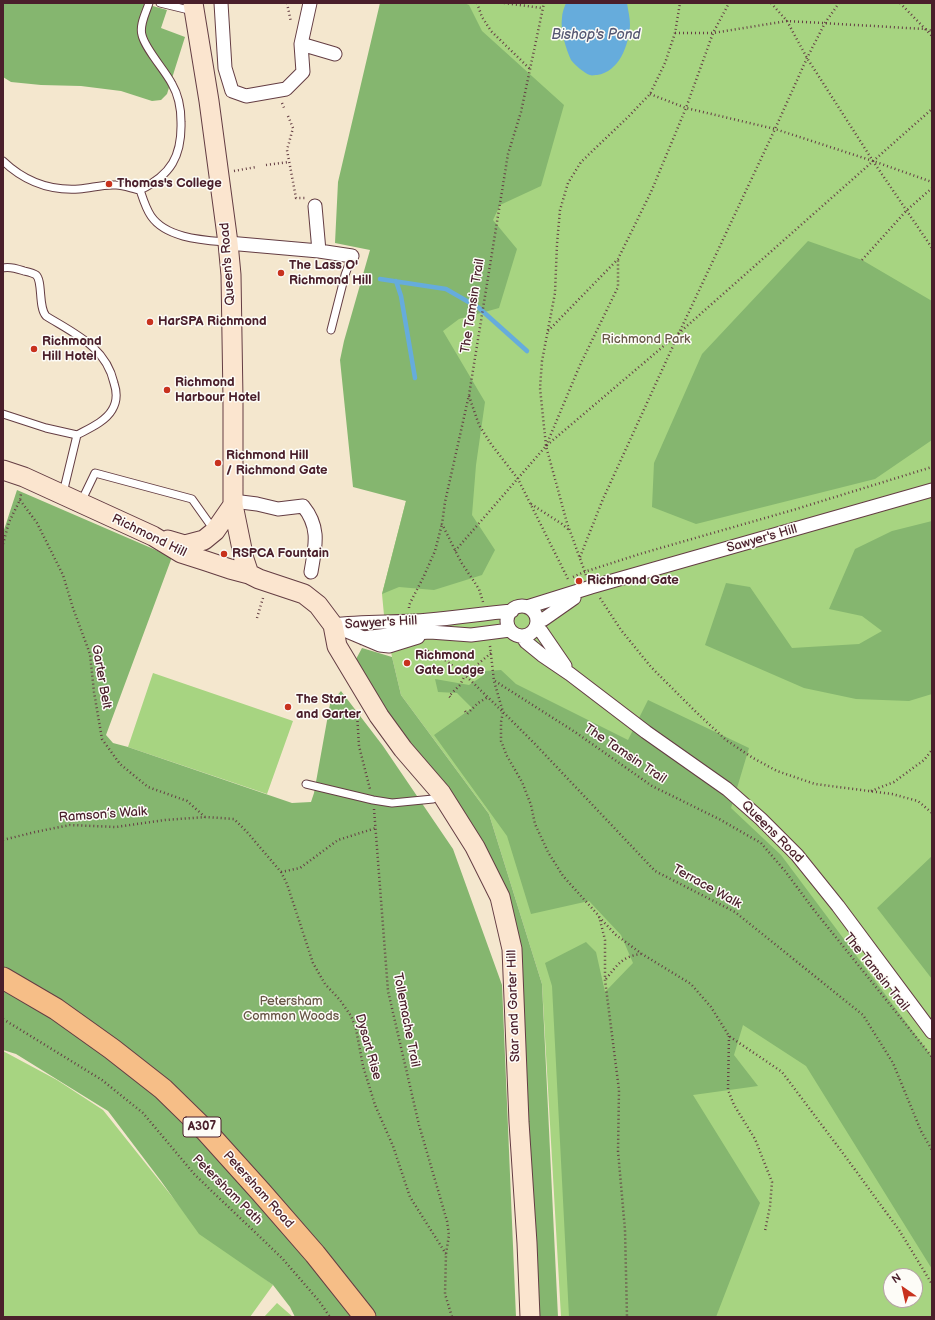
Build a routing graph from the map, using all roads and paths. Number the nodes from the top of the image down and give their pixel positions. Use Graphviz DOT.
graph roads {
  1 [pos="149,3"];
  2 [pos="160,3"];
  3 [pos="221,3"];
  4 [pos="310,3"];
  5 [pos="477,3"];
  6 [pos="504,3"];
  7 [pos="544,3"];
  8 [pos="680,3"];
  9 [pos="729,3"];
  10 [pos="771,3"];
  11 [pos="839,3"];
  12 [pos="900,3"];
  13 [pos="193,7"];
  14 [pos="542,8"];
  15 [pos="787,21"];
  16 [pos="825,23"];
  17 [pos="925,29"];
  18 [pos="932,31"];
  19 [pos="675,33"];
  20 [pos="713,33"];
  21 [pos="932,36"];
  22 [pos="301,44"];
  23 [pos="335,54"];
  24 [pos="807,58"];
  25 [pos="530,69"];
  26 [pos="650,94"];
  27 [pos="686,108"];
  28 [pos="932,109"];
  29 [pos="288,116"];
  30 [pos="775,130"];
  31 [pos="3,161"];
  32 [pos="873,161"];
  33 [pos="289,162"];
  34 [pos="266,165"];
  35 [pos="256,167"];
  36 [pos="219,174"];
  37 [pos="932,182"];
  38 [pos="932,188"];
  39 [pos="140,190"];
  40 [pos="315,206"];
  41 [pos="907,210"];
  42 [pos="228,243"];
  43 [pos="932,248"];
  44 [pos="319,250"];
  45 [pos="352,256"];
  46 [pos="618,260"];
  47 [pos="862,260"];
  48 [pos="3,268"];
  49 [pos="331,330"];
  50 [pos="547,332"];
  51 [pos="679,334"];
  52 [pos="469,395"];
  53 [pos="3,414"];
  54 [pos="77,435"];
  55 [pos="546,446"];
  56 [pos="932,467"];
  57 [pos="3,470"];
  58 [pos="24,477"];
  59 [pos="518,479"];
  60 [pos="932,490"];
  61 [pos="62,495"];
  62 [pos="20,500"];
  63 [pos="81,502"];
  64 [pos="233,503"];
  65 [pos="531,504"];
  66 [pos="442,524"];
  67 [pos="215,531"];
  68 [pos="570,532"];
  69 [pos="154,536"];
  70 [pos="3,544"];
  71 [pos="455,551"];
  72 [pos="580,557"];
  73 [pos="311,572"];
  74 [pos="584,572"];
  75 [pos="249,574"];
  76 [pos="591,588"];
  77 [pos="263,598"];
  78 [pos="484,604"];
  79 [pos="527,607"];
  80 [pos="410,610"];
  81 [pos="512,610"];
  82 [pos="257,618"];
  83 [pos="536,624"];
  84 [pos="333,625"];
  85 [pos="510,630"];
  86 [pos="487,633"];
  87 [pos="522,636"];
  88 [pos="416,650"];
  89 [pos="491,653"];
  90 [pos="570,674"];
  91 [pos="465,675"];
  92 [pos="494,681"];
  93 [pos="488,697"];
  94 [pos="451,698"];
  95 [pos="357,707"];
  96 [pos="465,711"];
  97 [pos="503,712"];
  98 [pos="932,750"];
  99 [pos="930,755"];
  100 [pos="306,784"];
  101 [pos="870,791"];
  102 [pos="441,793"];
  103 [pos="373,800"];
  104 [pos="932,813"];
  105 [pos="206,817"];
  106 [pos="376,828"];
  107 [pos="3,840"];
  108 [pos="281,872"];
  109 [pos="599,916"];
  110 [pos="642,954"];
  111 [pos="3,978"];
  112 [pos="605,980"];
  113 [pos="3,1018"];
  114 [pos="932,1032"];
  115 [pos="729,1036"];
  116 [pos="932,1057"];
  117 [pos="932,1150"];
  118 [pos="765,1231"];
  119 [pos="446,1254"];
  120 [pos="932,1284"];
  121 [pos="330,1317"];
  122 [pos="365,1317"];
  123 [pos="452,1317"];
  124 [pos="530,1317"];
  125 [pos="627,1317"];
  1 -- 39 [label="lane"];
  2 -- 13 [label="lane"];
  3 -- 22 [label="street"];
  4 -- 22 [label="street"];
  5 -- 25 [label="path"];
  6 -- 14 [label="path"];
  7 -- 14 [label="path, The Tamsin Trail"];
  8 -- 19 [label="path"];
  9 -- 20 [label="path"];
  10 -- 15 [label="path"];
  11 -- 16 [label="path"];
  12 -- 17 [label="path"];
  13 -- 36 [label="main road, Queen's Road"];
  14 -- 25 [label="path, The Tamsin Trail"];
  15 -- 16 [label="path"];
  15 -- 20 [label="path"];
  15 -- 24 [label="path"];
  16 -- 17 [label="path"];
  16 -- 24 [label="path"];
  17 -- 18 [label="path"];
  17 -- 21 [label="path"];
  19 -- 20 [label="path"];
  19 -- 26 [label="path"];
  20 -- 27 [label="path"];
  22 -- 23 [label="street"];
  24 -- 30 [label="path"];
  24 -- 32 [label="path"];
  25 -- 52 [label="path, The Tamsin Trail"];
  26 -- 27 [label="path"];
  26 -- 50 [label="path"];
  27 -- 30 [label="path"];
  27 -- 46 [label="path"];
  28 -- 32 [label="path"];
  29 -- 33 [label="path"];
  30 -- 32 [label="path"];
  30 -- 51 [label="path"];
  31 -- 39 [label="lane"];
  32 -- 37 [label="path"];
  32 -- 41 [label="path"];
  32 -- 51 [label="path"];
  33 -- 34 [label="path"];
  33 -- 40 [label="path"];
  35 -- 36 [label="path"];
  36 -- 42 [label="main road, Queen's Road"];
  38 -- 41 [label="path"];
  39 -- 42 [label="lane"];
  40 -- 44 [label="street"];
  41 -- 43 [label="path"];
  41 -- 47 [label="path"];
  42 -- 44 [label="street"];
  42 -- 64 [label="main road, Queen's Road"];
  44 -- 45 [label="street"];
  45 -- 49 [label="lane"];
  46 -- 50 [label="path"];
  46 -- 55 [label="path"];
  48 -- 54 [label="lane"];
  50 -- 55 [label="path"];
  51 -- 55 [label="path"];
  51 -- 72 [label="path"];
  52 -- 59 [label="path"];
  52 -- 66 [label="path, The Tamsin Trail"];
  53 -- 54 [label="lane"];
  54 -- 61 [label="lane"];
  55 -- 59 [label="path"];
  55 -- 68 [label="path"];
  56 -- 74 [label="path"];
  57 -- 58 [label="main road, Richmond Hill"];
  58 -- 61 [label="main road, Richmond Hill"];
  58 -- 62 [label="path"];
  59 -- 65 [label="path"];
  59 -- 71 [label="path"];
  60 -- 76 [label="street, Sawyer's Hill"];
  61 -- 63 [label="main road, Richmond Hill"];
  62 -- 70 [label="path"];
  62 -- 105 [label="path, Garter Belt"];
  63 -- 67 [label="lane"];
  63 -- 69 [label="main road, Richmond Hill"];
  64 -- 67 [label="main road"];
  64 -- 73 [label="street"];
  64 -- 75 [label="main road, Queen's Road"];
  65 -- 68 [label="path"];
  65 -- 74 [label="path"];
  66 -- 71 [label="path"];
  66 -- 80 [label="path, The Tamsin Trail"];
  67 -- 69 [label="main road"];
  68 -- 72 [label="path"];
  69 -- 75 [label="main road, Richmond Hill"];
  71 -- 78 [label="path"];
  72 -- 74 [label="path"];
  74 -- 76 [label="path"];
  75 -- 84 [label="main road, Richmond Hill"];
  76 -- 79 [label="street, Sawyer's Hill"];
  76 -- 83 [label="street, Sawyer's Hill"];
  76 -- 101 [label="path"];
  77 -- 82 [label="path"];
  79 -- 81 [label="street"];
  79 -- 83 [label="street"];
  81 -- 84 [label="street, Sawyer's Hill"];
  81 -- 85 [label="street"];
  83 -- 87 [label="street"];
  83 -- 90 [label="street, Queens Road"];
  84 -- 86 [label="street, Sawyer's Hill"];
  84 -- 102 [label="main road, Star and Garter Hill"];
  85 -- 86 [label="street, Sawyer's Hill"];
  85 -- 87 [label="street"];
  86 -- 89 [label="path"];
  87 -- 90 [label="street, Queens Road"];
  88 -- 91 [label="path"];
  89 -- 91 [label="path"];
  89 -- 92 [label="path"];
  90 -- 114 [label="street, Queens Road"];
  91 -- 93 [label="path"];
  91 -- 94 [label="path"];
  92 -- 97 [label="path, Terrace Walk"];
  92 -- 116 [label="path, The Tamsin Trail"];
  93 -- 96 [label="path"];
  93 -- 97 [label="path"];
  95 -- 103 [label="path, Tollemache Trail"];
  97 -- 109 [label="path"];
  97 -- 117 [label="path, Terrace Walk"];
  98 -- 99 [label="path"];
  99 -- 101 [label="path"];
  100 -- 103 [label="lane"];
  101 -- 104 [label="path"];
  102 -- 103 [label="lane"];
  102 -- 124 [label="main road, Star and Garter Hill"];
  103 -- 106 [label="path, Tollemache Trail"];
  105 -- 107 [label="path, Ramson’s Walk"];
  105 -- 108 [label="path, Dysart Rise"];
  106 -- 108 [label="path"];
  106 -- 119 [label="path, Tollemache Trail"];
  108 -- 119 [label="path, Dysart Rise"];
  109 -- 110 [label="path"];
  109 -- 112 [label="path"];
  110 -- 112 [label="path"];
  110 -- 115 [label="path"];
  111 -- 122 [label="main road, Petersham Road / A307"];
  112 -- 125 [label="path"];
  113 -- 121 [label="path, Petersham Path"];
  115 -- 118 [label="path"];
  115 -- 120 [label="path"];
  119 -- 123 [label="path, Tollemache Trail"];
}
